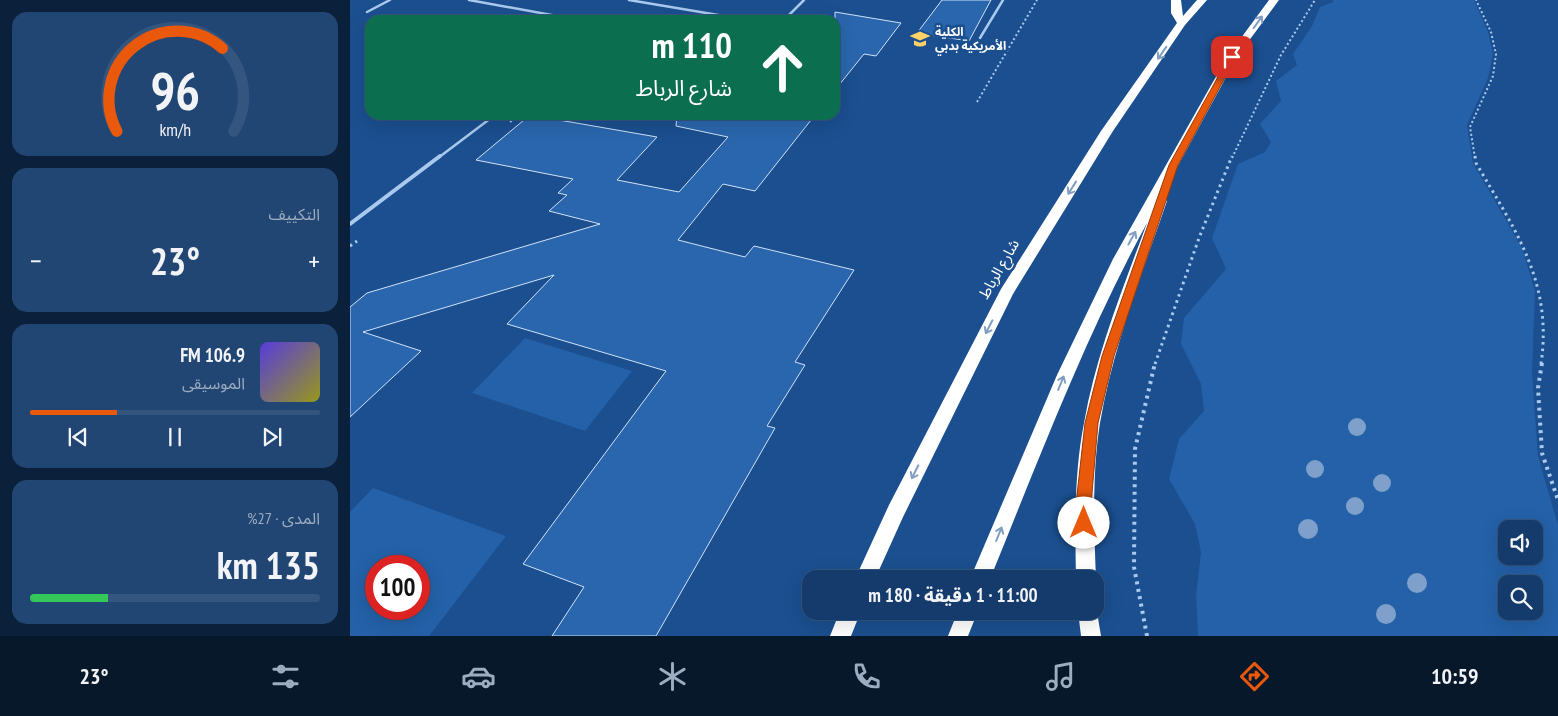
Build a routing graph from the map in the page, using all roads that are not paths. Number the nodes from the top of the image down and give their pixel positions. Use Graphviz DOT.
graph roads {
  1 [pos="390,0"];
  2 [pos="469,0"];
  3 [pos="629,0"];
  4 [pos="804,0"];
  5 [pos="1003,0"];
  6 [pos="1176,0"];
  7 [pos="1202,0"];
  8 [pos="1274,0"];
  9 [pos="367,12"];
  10 [pos="551,15"];
  11 [pos="718,15"];
  12 [pos="789,15"];
  13 [pos="1182,23"];
  14 [pos="980,38"];
  15 [pos="488,120"];
  16 [pos="1173,165"];
  17 [pos="350,224"];
  18 [pos="870,570"];
  19 [pos="984,570"];
  20 [pos="1086,570"];
  21 [pos="847,620"];
  22 [pos="964,620"];
  23 [pos="1089,620"];
  24 [pos="840,636"];
  25 [pos="958,636"];
  26 [pos="1092,636"];
  1 -- 9 [label="lane"];
  2 -- 10 [label="lane"];
  3 -- 11 [label="lane"];
  4 -- 12 [label="lane"];
  5 -- 14 [label="lane"];
  6 -- 13 [label="highway"];
  7 -- 13 [label="highway, شارع الرباط"];
  16 -- 8 [label="highway, one-way"];
  13 -- 18 [label="highway, شارع الرباط, one-way"];
  15 -- 17 [label="lane"];
  19 -- 16 [label="highway, one-way"];
  16 -- 20 [label="highway"];
  21 -- 24 [label="highway"];
  22 -- 25 [label="highway"];
  23 -- 26 [label="highway"];
}
